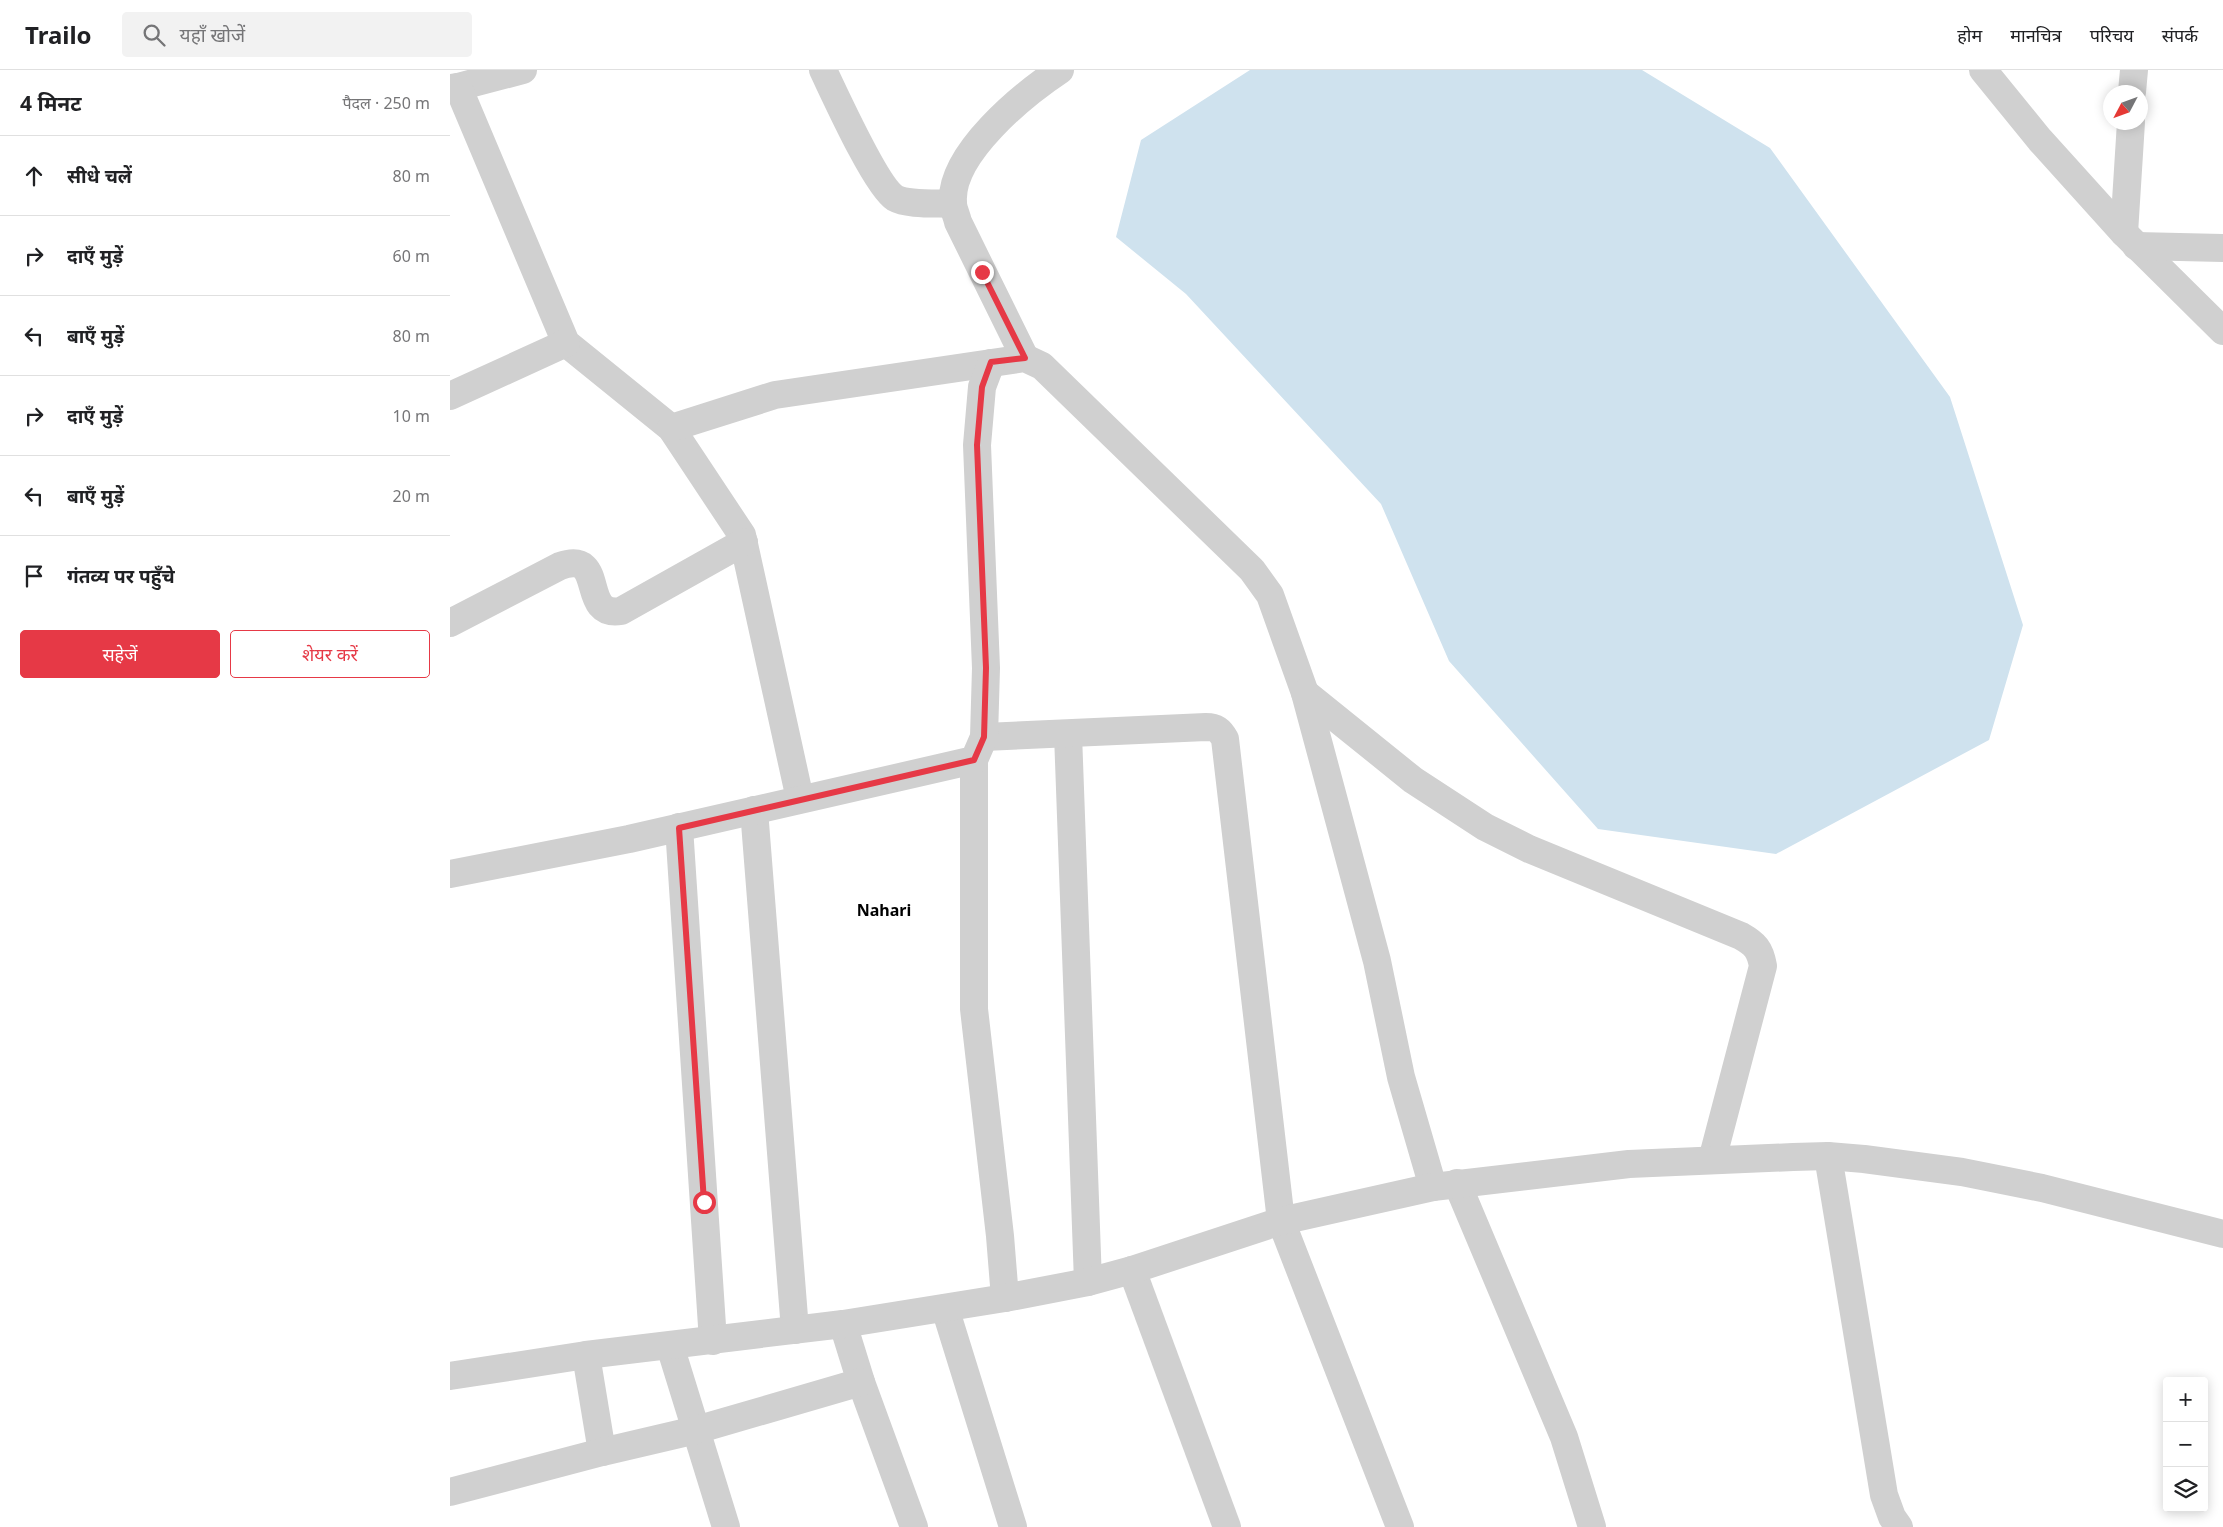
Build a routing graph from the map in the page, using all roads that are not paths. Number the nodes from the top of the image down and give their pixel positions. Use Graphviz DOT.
graph roads {
  1 [pos="523,70"];
  2 [pos="823,70"];
  3 [pos="1060,70"];
  4 [pos="1983,70"];
  5 [pos="2134,70"];
  6 [pos="1031,78"];
  7 [pos="2133,85"];
  8 [pos="454,87"];
  9 [pos="2131,130"];
  10 [pos="953,204"];
  11 [pos="2130,240"];
  12 [pos="2223,248"];
  13 [pos="2223,331"];
  14 [pos="566,343"];
  15 [pos="1025,358"];
  16 [pos="991,362"];
  17 [pos="450,396"];
  18 [pos="671,428"];
  19 [pos="744,542"];
  20 [pos="450,623"];
  21 [pos="1305,693"];
  22 [pos="1068,734"];
  23 [pos="979,748"];
  24 [pos="800,800"];
  25 [pos="754,810"];
  26 [pos="679,828"];
  27 [pos="450,874"];
  28 [pos="1828,1156"];
  29 [pos="1712,1160"];
  30 [pos="1445,1185"];
  31 [pos="1281,1221"];
  32 [pos="2223,1234"];
  33 [pos="1132,1270"];
  34 [pos="1088,1282"];
  35 [pos="1005,1298"];
  36 [pos="944,1308"];
  37 [pos="843,1324"];
  38 [pos="795,1330"];
  39 [pos="713,1340"];
  40 [pos="670,1346"];
  41 [pos="586,1355"];
  42 [pos="450,1376"];
  43 [pos="861,1382"];
  44 [pos="696,1430"];
  45 [pos="602,1452"];
  46 [pos="450,1492"];
  47 [pos="726,1527"];
  48 [pos="914,1527"];
  49 [pos="1013,1527"];
  50 [pos="1227,1527"];
  51 [pos="1400,1527"];
  52 [pos="1592,1527"];
  53 [pos="1899,1527"];
  1 -- 8 [label="street"];
  2 -- 10 [label="street"];
  3 -- 6 [label="street"];
  4 -- 11 [label="street"];
  5 -- 7 [label="street"];
  6 -- 10 [label="street"];
  8 -- 14 [label="street"];
  9 -- 11 [label="street"];
  10 -- 15 [label="street"];
  11 -- 12 [label="street"];
  11 -- 13 [label="street"];
  14 -- 17 [label="street"];
  14 -- 18 [label="street"];
  15 -- 16 [label="street"];
  15 -- 21 [label="street"];
  16 -- 18 [label="street"];
  16 -- 23 [label="street"];
  18 -- 19 [label="street"];
  19 -- 20 [label="street"];
  19 -- 24 [label="street"];
  21 -- 29 [label="street"];
  21 -- 30 [label="street"];
  22 -- 23 [label="street"];
  22 -- 31 [label="street"];
  22 -- 34 [label="street"];
  23 -- 24 [label="street"];
  23 -- 35 [label="street"];
  24 -- 25 [label="street"];
  25 -- 26 [label="street"];
  25 -- 38 [label="street"];
  26 -- 27 [label="street"];
  26 -- 39 [label="street"];
  28 -- 29 [label="street"];
  28 -- 32 [label="street"];
  28 -- 53 [label="street"];
  29 -- 30 [label="street"];
  30 -- 31 [label="street"];
  30 -- 52 [label="street"];
  31 -- 33 [label="street"];
  31 -- 51 [label="street"];
  33 -- 34 [label="street"];
  33 -- 50 [label="street"];
  34 -- 35 [label="street"];
  35 -- 36 [label="street"];
  36 -- 37 [label="street"];
  36 -- 49 [label="street"];
  37 -- 38 [label="street"];
  37 -- 43 [label="street"];
  38 -- 39 [label="street"];
  39 -- 40 [label="street"];
  40 -- 41 [label="street"];
  40 -- 44 [label="street"];
  41 -- 42 [label="street"];
  41 -- 45 [label="street"];
  43 -- 44 [label="street"];
  43 -- 48 [label="street"];
  44 -- 45 [label="street"];
  44 -- 47 [label="street"];
  45 -- 46 [label="street"];
}
